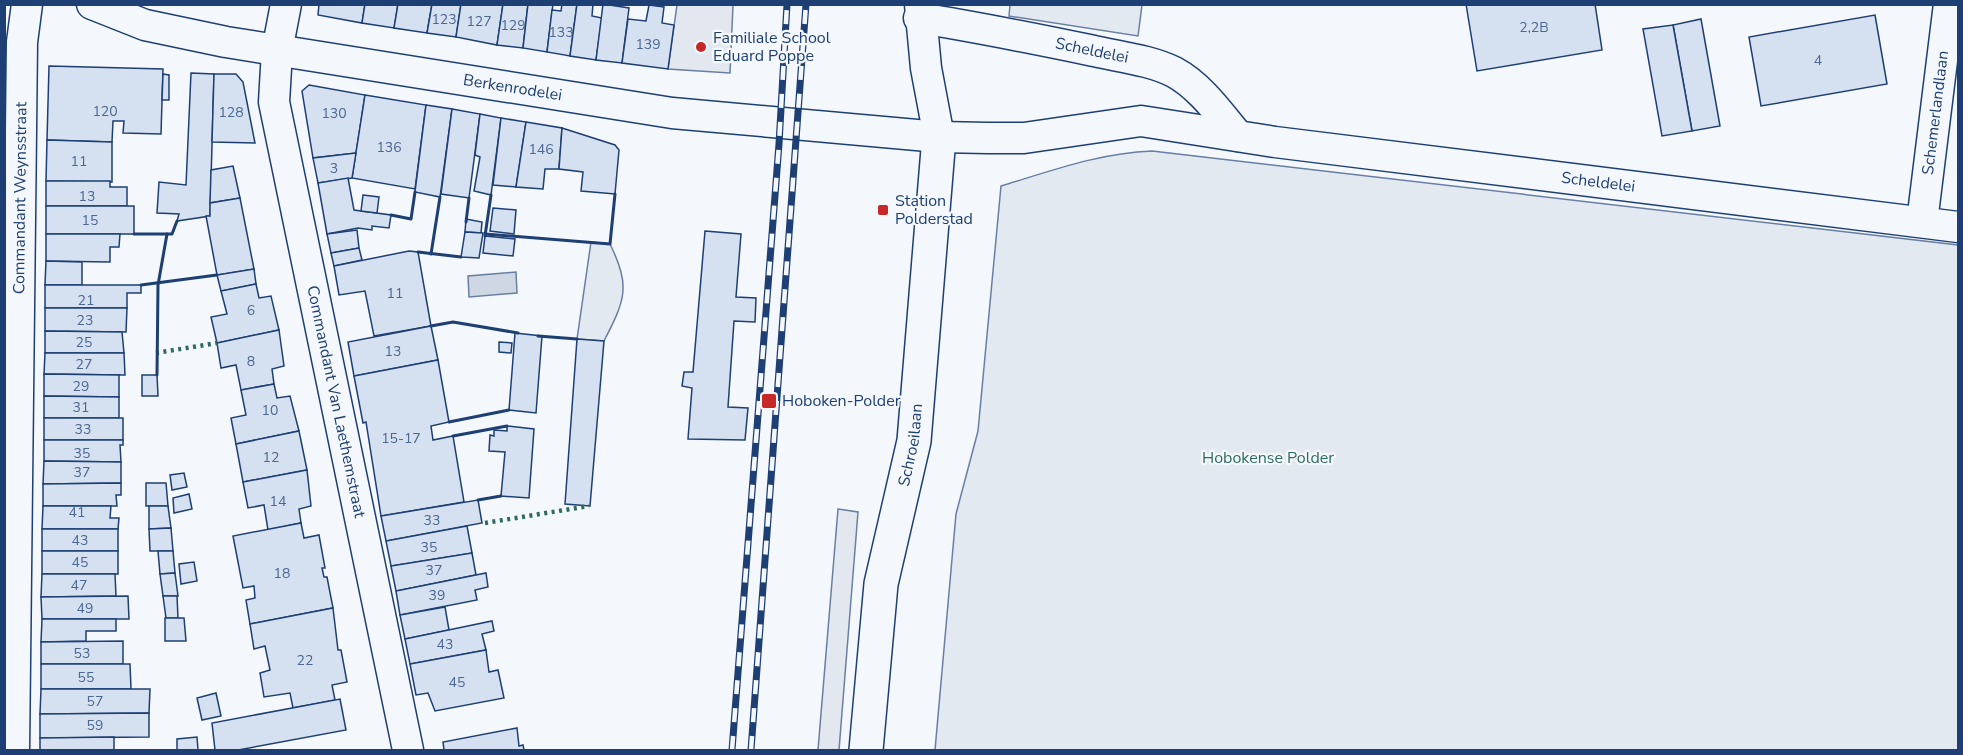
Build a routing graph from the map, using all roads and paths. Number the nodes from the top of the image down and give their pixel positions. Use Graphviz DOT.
graph roads {
  1 [pos="27,4"];
  2 [pos="92,4"];
  3 [pos="286,4"];
  4 [pos="1949,4"];
  5 [pos="919,11"];
  6 [pos="13,43"];
  7 [pos="278,51"];
  8 [pos="1238,136"];
  9 [pos="939,137"];
  10 [pos="1922,222"];
  11 [pos="1959,226"];
  12 [pos="14,750"];
  13 [pos="408,750"];
  14 [pos="866,750"];
  1 -- 6 [label="street, Commandant Weynsstraat"];
  2 -- 7 [label="street, Berkenrodelei"];
  3 -- 7 [label="street, Commandant Van Laethemstraat"];
  4 -- 10 [label="street, Schemerlandlaan"];
  5 -- 8 [label="street, Scheldelei"];
  5 -- 9 [label="street"];
  6 -- 12 [label="street, Commandant Weynsstraat"];
  7 -- 9 [label="street, Berkenrodelei"];
  7 -- 13 [label="street, Commandant Van Laethemstraat"];
  8 -- 9 [label="street, Scheldelei"];
  8 -- 10 [label="street, Scheldelei"];
  9 -- 14 [label="street, Schroeilaan"];
  10 -- 11 [label="street, Scheldelei"];
}
